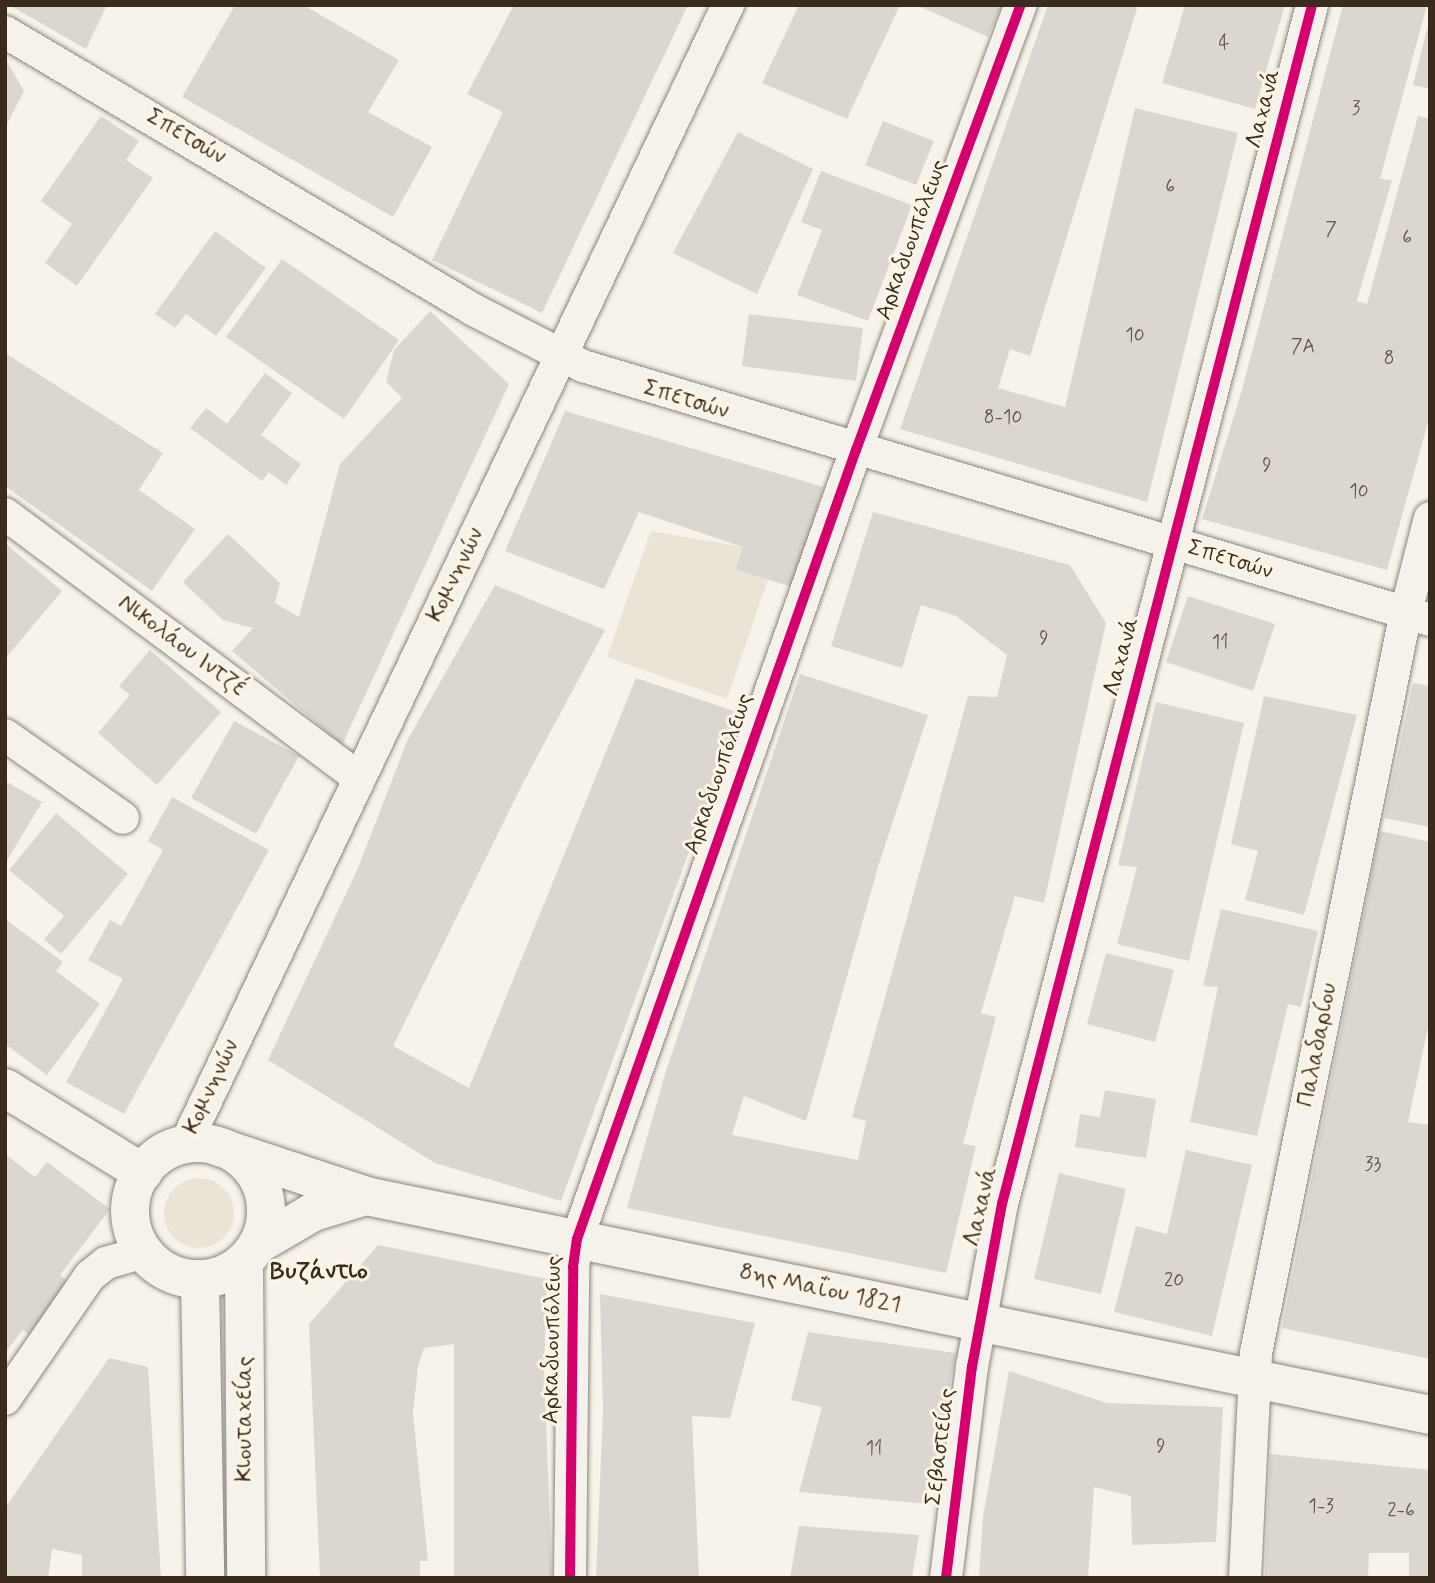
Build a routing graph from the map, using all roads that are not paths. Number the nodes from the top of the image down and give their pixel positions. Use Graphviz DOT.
graph roads {
  1 [pos="728,5"];
  2 [pos="1021,5"];
  3 [pos="1312,5"];
  4 [pos="5,32"];
  5 [pos="561,356"];
  6 [pos="856,450"];
  7 [pos="5,514"];
  8 [pos="1430,518"];
  9 [pos="1173,543"];
  10 [pos="1418,616"];
  11 [pos="5,735"];
  12 [pos="359,778"];
  13 [pos="123,818"];
  14 [pos="5,1088"];
  15 [pos="200,1145"];
  16 [pos="143,1173"];
  17 [pos="366,1196"];
  18 [pos="577,1239"];
  19 [pos="144,1252"];
  20 [pos="251,1253"];
  21 [pos="200,1279"];
  22 [pos="979,1322"];
  23 [pos="1255,1379"];
  24 [pos="5,1399"];
  25 [pos="1430,1415"];
  26 [pos="205,1578"];
  27 [pos="246,1578"];
  28 [pos="570,1578"];
  29 [pos="946,1578"];
  30 [pos="1245,1578"];
  1 -- 5 [label="street, Κομνηνών"];
  2 -- 6 [label="street, Αρκαδιουπόλεως"];
  3 -- 9 [label="street, Λαχανά"];
  4 -- 5 [label="street, Σπετσών"];
  5 -- 6 [label="street, Σπετσών"];
  5 -- 12 [label="street, Κομνηνών"];
  6 -- 9 [label="street, Σπετσών"];
  6 -- 18 [label="street, Αρκαδιουπόλεως"];
  7 -- 12 [label="street, Νικολάου Ιντζέ"];
  8 -- 10 [label="street, Παλαδαρίου"];
  9 -- 10 [label="street, Σπετσών"];
  9 -- 22 [label="street, Λαχανά"];
  10 -- 23 [label="street, Παλαδαρίου"];
  11 -- 13 [label="street"];
  12 -- 15 [label="street, Κομνηνών"];
  14 -- 16 [label="street"];
  15 -- 16 [label="street"];
  15 -- 17 [label="street, 8ης Μαΐου 1821"];
  15 -- 20 [label="street"];
  16 -- 19 [label="street"];
  17 -- 18 [label="street, 8ης Μαΐου 1821"];
  17 -- 20 [label="street"];
  18 -- 22 [label="street, 8ης Μαΐου 1821"];
  18 -- 28 [label="street, Αρκαδιουπόλεως"];
  19 -- 21 [label="street"];
  19 -- 24 [label="street"];
  20 -- 21 [label="street"];
  20 -- 27 [label="street, Κιουταχείας"];
  21 -- 26 [label="street, Κιουταχείας"];
  22 -- 23 [label="street, 8ης Μαΐου 1821"];
  22 -- 29 [label="street, Σεβαστείας"];
  23 -- 25 [label="street, 8ης Μαΐου 1821"];
  23 -- 30 [label="street, Παλαδαρίου"];
}
